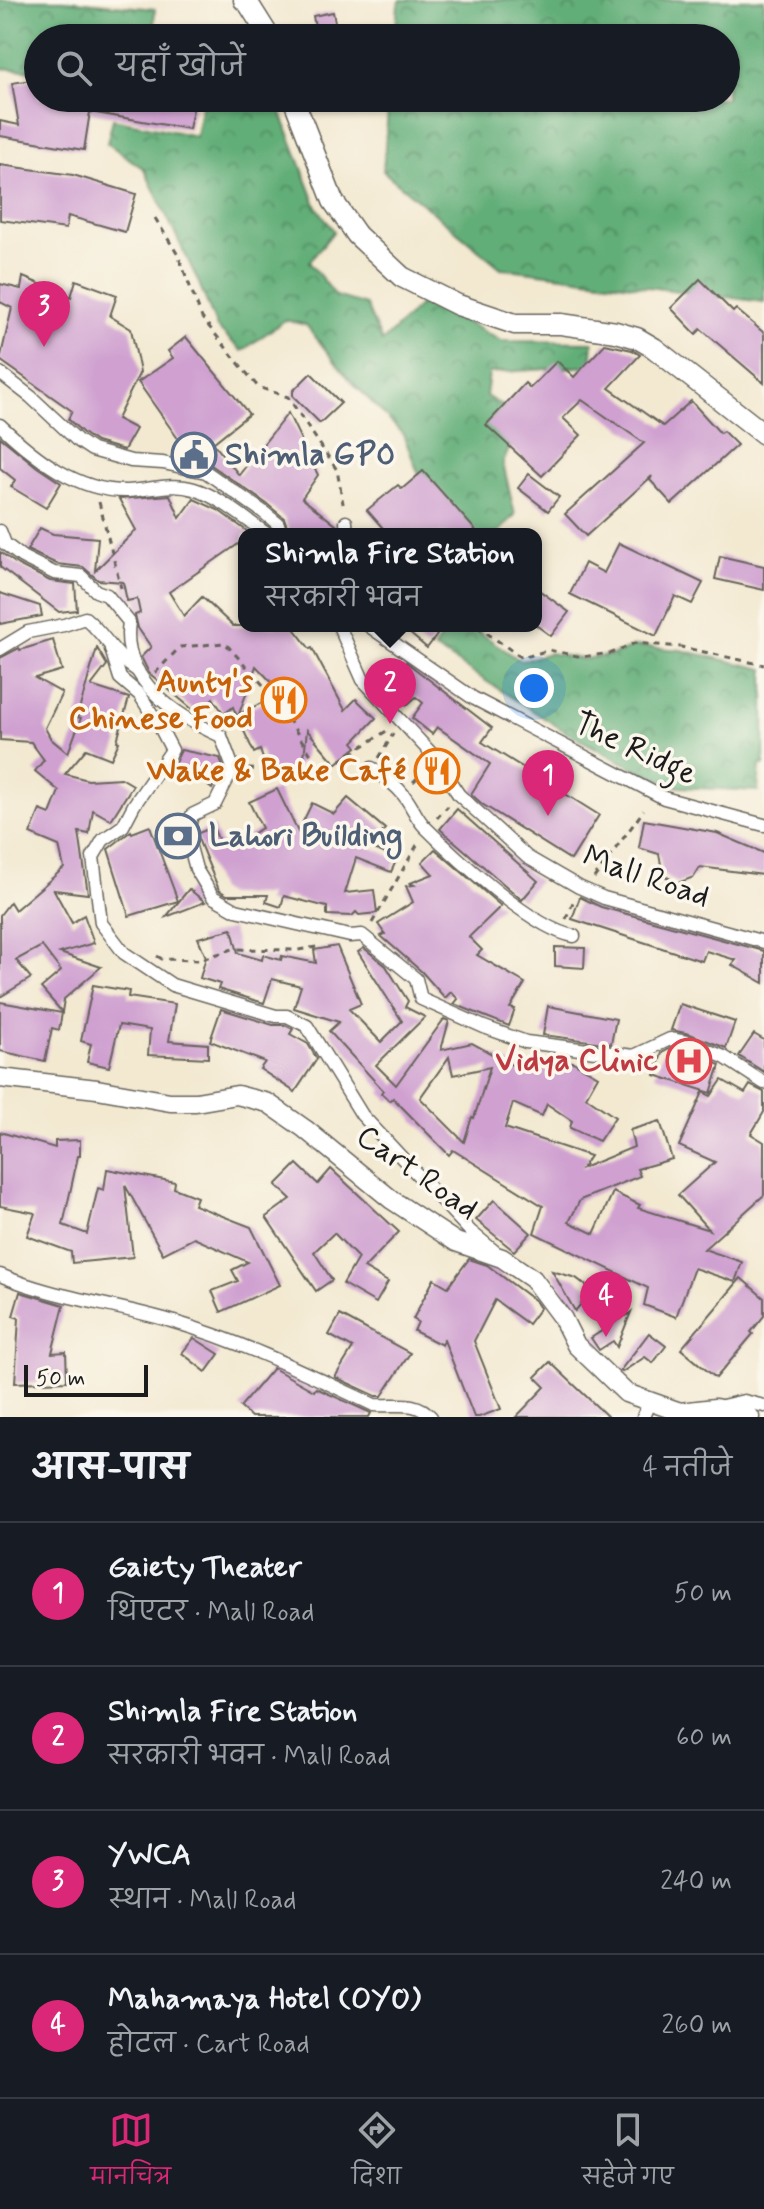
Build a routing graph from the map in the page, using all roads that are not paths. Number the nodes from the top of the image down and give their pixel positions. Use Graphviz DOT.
graph roads {
  1 [pos="244,0"];
  2 [pos="261,24"];
  3 [pos="298,112"];
  4 [pos="0,373"];
  5 [pos="0,425"];
  6 [pos="764,434"];
  7 [pos="258,528"];
  8 [pos="279,528"];
  9 [pos="0,531"];
  10 [pos="342,632"];
  11 [pos="378,632"];
  12 [pos="0,649"];
  13 [pos="111,649"];
  14 [pos="138,671"];
  15 [pos="372,768"];
  16 [pos="764,825"];
  17 [pos="567,935"];
  18 [pos="764,942"];
  19 [pos="0,1078"];
  20 [pos="764,1083"];
  21 [pos="502,1258"];
  22 [pos="0,1275"];
  23 [pos="764,1406"];
  24 [pos="715,1408"];
  25 [pos="646,1410"];
  26 [pos="431,1417"];
  27 [pos="750,1417"];
  1 -- 2 [label="main road"];
  3 -- 6 [label="main road"];
  4 -- 8 [label="street"];
  5 -- 7 [label="street"];
  9 -- 14 [label="street"];
  10 -- 18 [label="street, Mall Road"];
  11 -- 16 [label="street, The Ridge"];
  12 -- 13 [label="street"];
  13 -- 14 [label="street"];
  13 -- 21 [label="street"];
  14 -- 20 [label="street"];
  15 -- 17 [label="street"];
  19 -- 21 [label="main road, Cart Road"];
  21 -- 25 [label="main road, Cart Road"];
  22 -- 26 [label="street"];
  23 -- 24 [label="street"];
  24 -- 25 [label="main road, Cart Road"];
  24 -- 27 [label="main road, Cart Road"];
}
